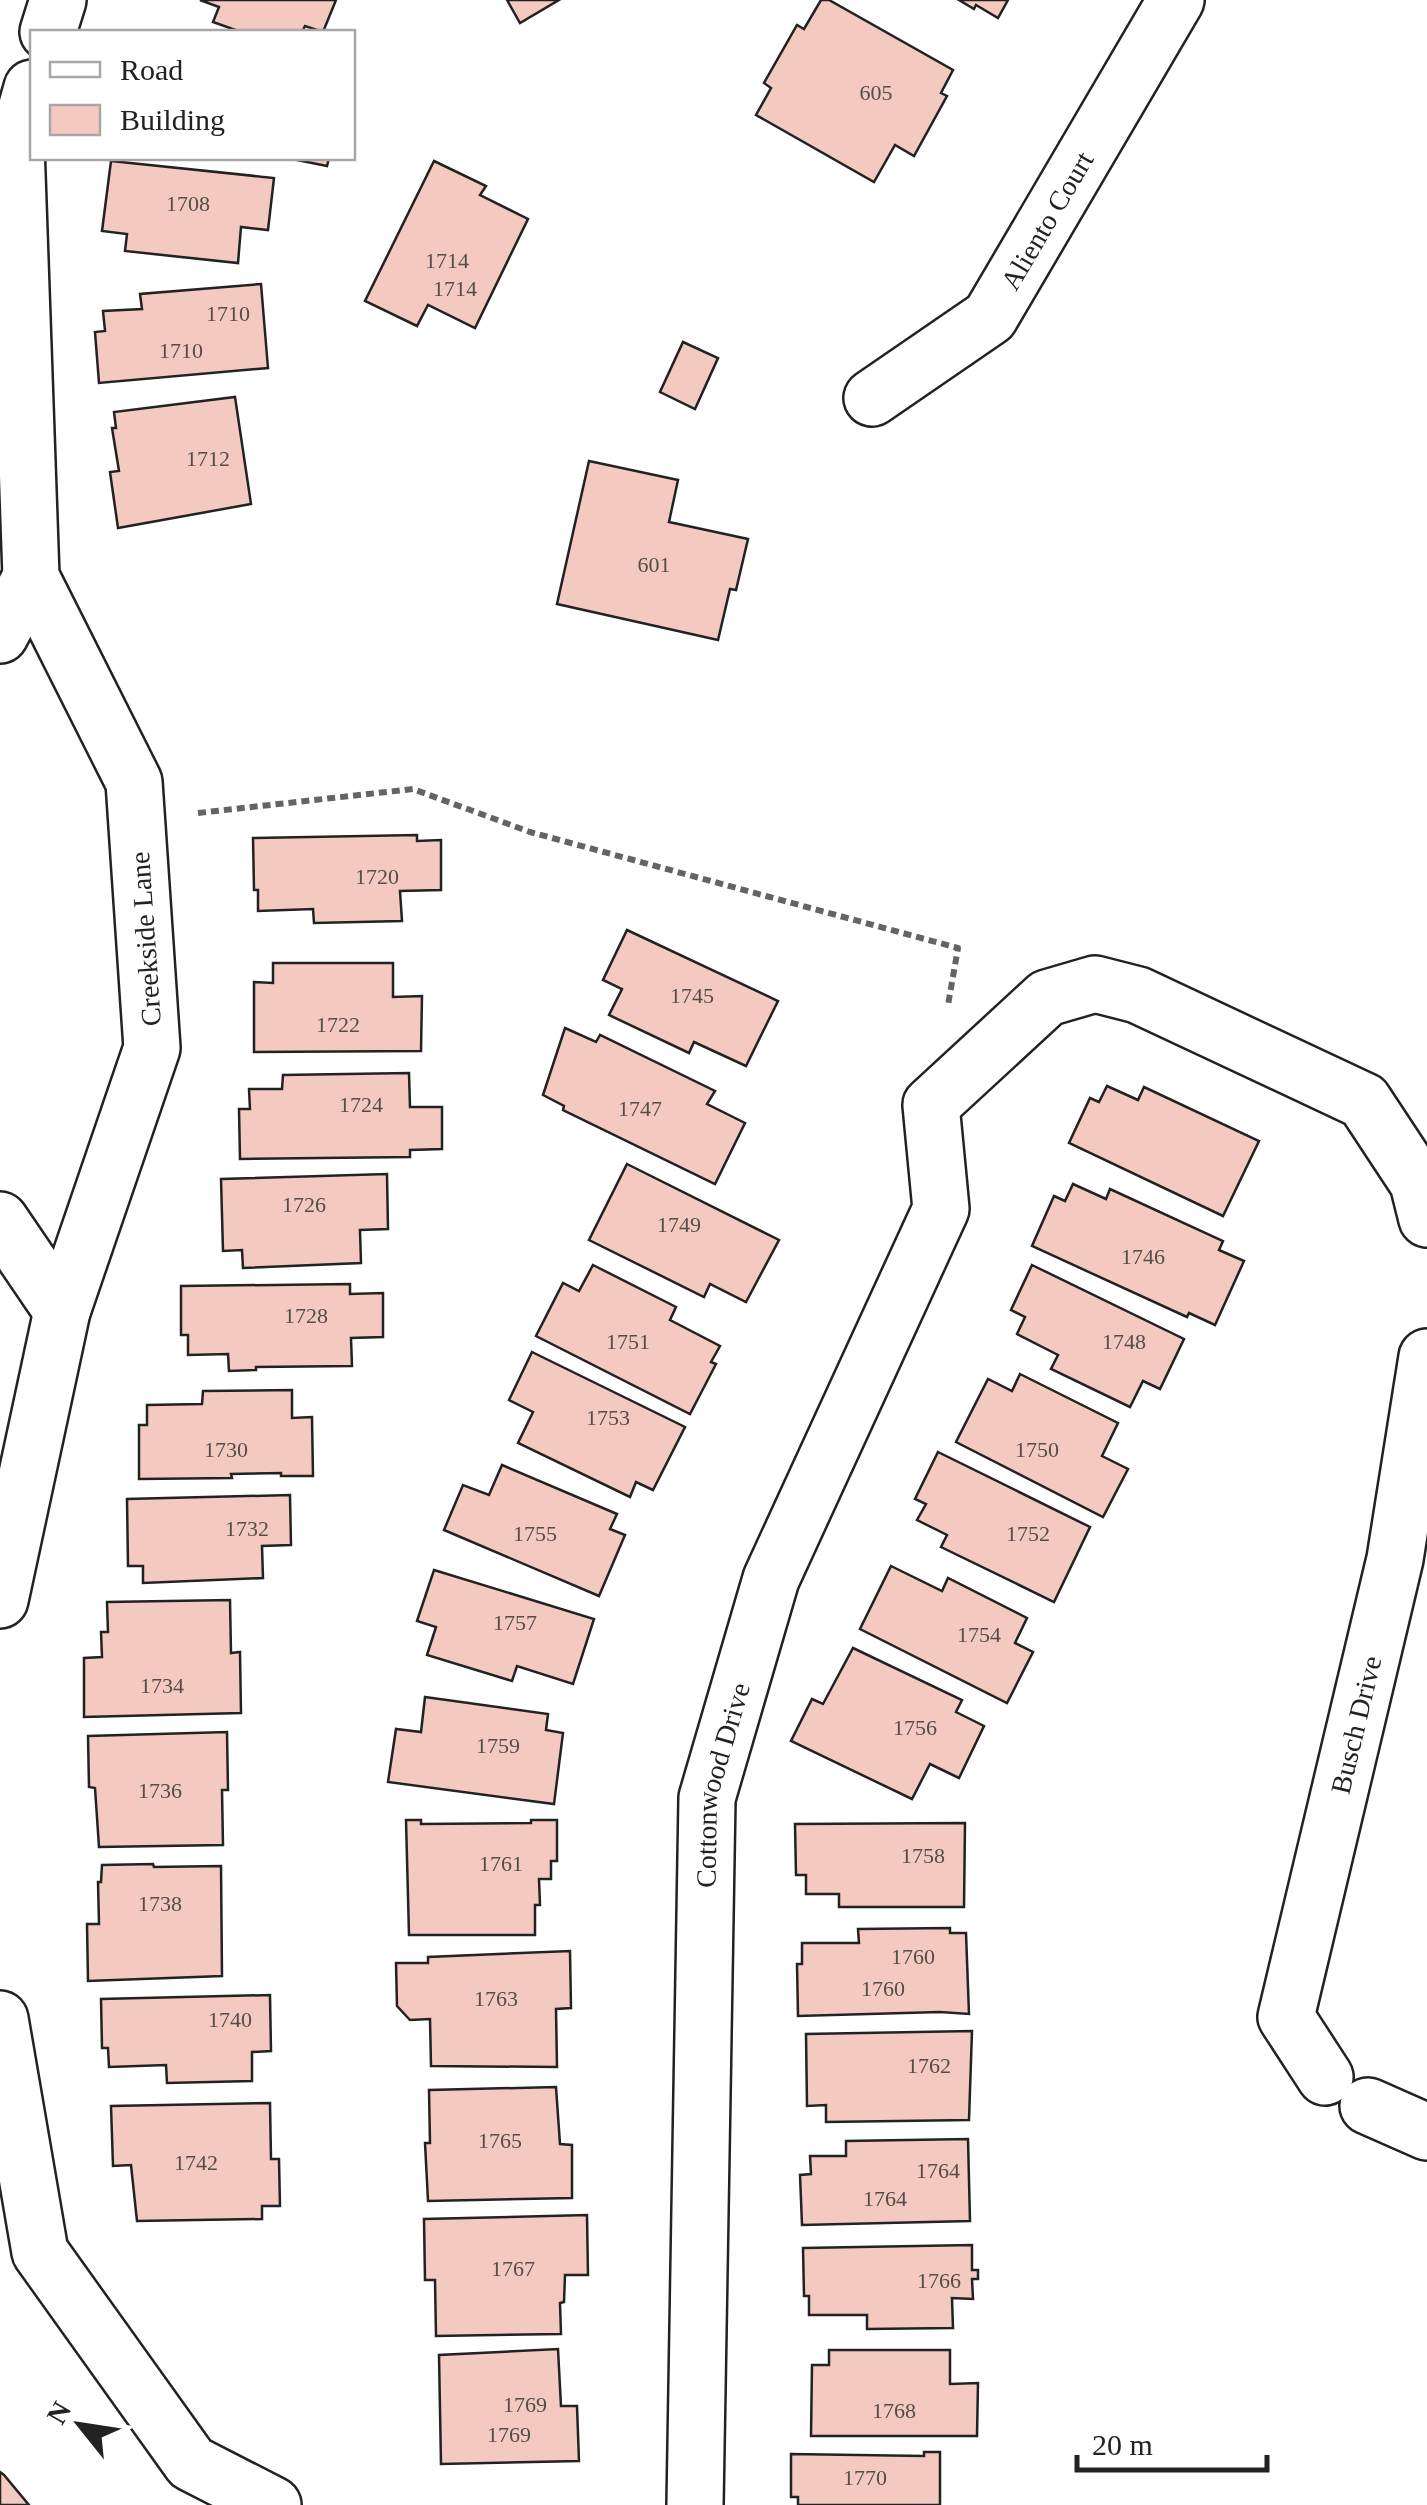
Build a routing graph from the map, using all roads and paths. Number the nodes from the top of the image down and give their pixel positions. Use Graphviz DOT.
graph roads {
  1 [pos="58,0"];
  2 [pos="1176,0"];
  3 [pos="49,30"];
  4 [pos="30,95"];
  5 [pos="872,398"];
  6 [pos="31,577"];
  7 [pos="0,635"];
  8 [pos="137,820"];
  9 [pos="948,1007"];
  10 [pos="1427,1219"];
  11 [pos="0,1220"];
  12 [pos="62,1310"];
  13 [pos="1427,1356"];
  14 [pos="0,1600"];
  15 [pos="0,2019"];
  16 [pos="1427,2132"];
  17 [pos="273,2505"];
  18 [pos="695,2505"];
  1 -- 3 [label="street"];
  2 -- 5 [label="street, Aliento Court"];
  4 -- 6 [label="street, Creekside Lane"];
  6 -- 7 [label="street"];
  6 -- 8 [label="street, Creekside Lane"];
  8 -- 9 [label="path"];
  8 -- 12 [label="street, Creekside Lane"];
  10 -- 18 [label="street, Cottonwood Drive"];
  11 -- 12 [label="street"];
  12 -- 14 [label="street, Creekside Lane"];
  13 -- 16 [label="street, Busch Drive"];
  15 -- 17 [label="street"];
}
